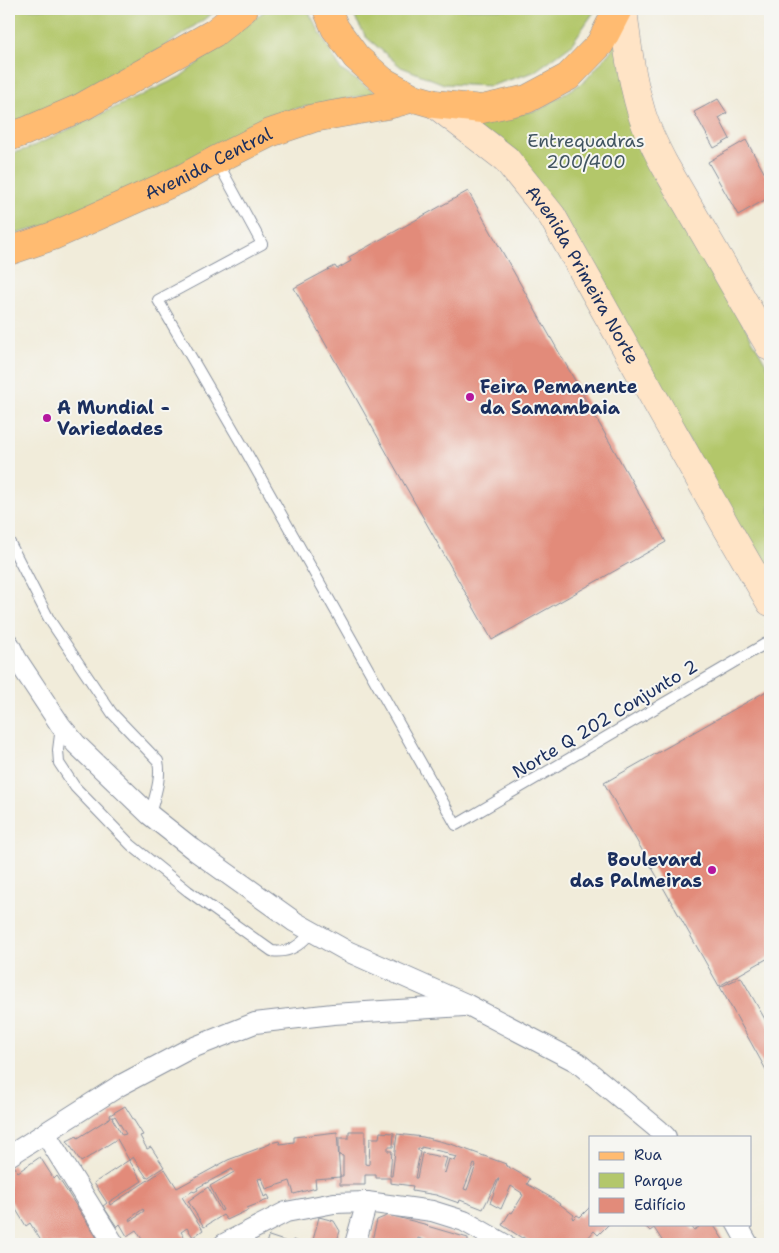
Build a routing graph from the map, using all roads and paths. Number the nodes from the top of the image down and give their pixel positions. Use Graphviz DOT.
graph roads {
  1 [pos="244,9"];
  2 [pos="327,9"];
  3 [pos="618,9"];
  4 [pos="623,9"];
  5 [pos="425,101"];
  6 [pos="9,137"];
  7 [pos="216,160"];
  8 [pos="9,251"];
  9 [pos="770,347"];
  10 [pos="9,541"];
  11 [pos="770,602"];
  12 [pos="770,641"];
  13 [pos="11,655"];
  14 [pos="61,726"];
  15 [pos="150,815"];
  16 [pos="312,932"];
  17 [pos="468,1006"];
  18 [pos="45,1133"];
  19 [pos="665,1136"];
  20 [pos="9,1156"];
  21 [pos="367,1202"];
  22 [pos="738,1226"];
  23 [pos="495,1242"];
  24 [pos="114,1244"];
  25 [pos="224,1244"];
  26 [pos="356,1244"];
  27 [pos="748,1244"];
  1 -- 6 [label="main road"];
  2 -- 5 [label="main road"];
  3 -- 5 [label="main road"];
  4 -- 9 [label="main road"];
  5 -- 7 [label="main road, Avenida Central"];
  5 -- 11 [label="main road, Avenida Primeira Norte"];
  7 -- 8 [label="main road, Avenida Central"];
  7 -- 12 [label="lane, Norte Q 202 Conjunto 2"];
  10 -- 15 [label="lane"];
  13 -- 14 [label="street"];
  14 -- 15 [label="street"];
  14 -- 16 [label="lane"];
  15 -- 16 [label="street"];
  16 -- 17 [label="street"];
  17 -- 18 [label="street"];
  17 -- 19 [label="street"];
  18 -- 20 [label="street"];
  18 -- 24 [label="street"];
  21 -- 23 [label="street"];
  21 -- 25 [label="street"];
  21 -- 26 [label="street"];
  22 -- 27 [label="street"];
}
